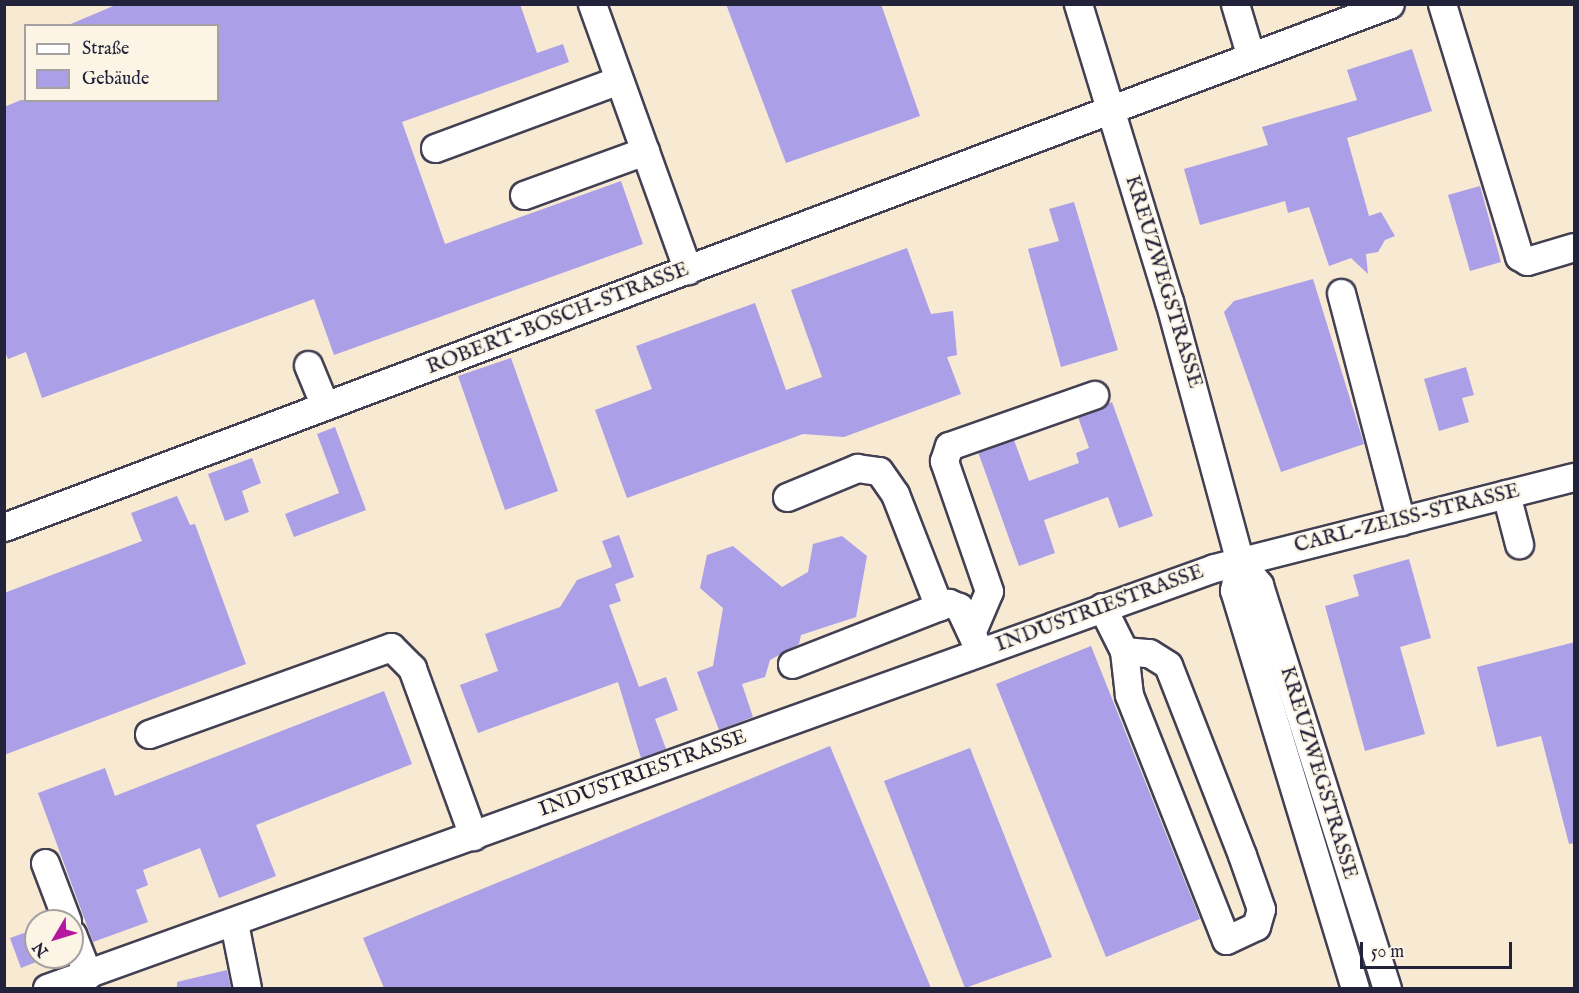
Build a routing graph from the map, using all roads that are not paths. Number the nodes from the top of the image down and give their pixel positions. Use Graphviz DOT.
graph roads {
  1 [pos="592,4"];
  2 [pos="1078,4"];
  3 [pos="1235,4"];
  4 [pos="1390,4"];
  5 [pos="1442,4"];
  6 [pos="1250,54"];
  7 [pos="619,80"];
  8 [pos="1111,111"];
  9 [pos="435,148"];
  10 [pos="645,151"];
  11 [pos="524,195"];
  12 [pos="1575,247"];
  13 [pos="688,270"];
  14 [pos="1341,293"];
  15 [pos="308,365"];
  16 [pos="1094,395"];
  17 [pos="325,406"];
  18 [pos="1575,477"];
  19 [pos="1506,494"];
  20 [pos="787,497"];
  21 [pos="1401,521"];
  22 [pos="4,527"];
  23 [pos="1519,544"];
  24 [pos="1240,562"];
  25 [pos="939,607"];
  26 [pos="1102,607"];
  27 [pos="976,641"];
  28 [pos="1124,651"];
  29 [pos="792,664"];
  30 [pos="149,734"];
  31 [pos="473,836"];
  32 [pos="45,863"];
  33 [pos="62,909"];
  34 [pos="234,924"];
  35 [pos="84,965"];
  36 [pos="88,975"];
  37 [pos="47,988"];
  38 [pos="247,988"];
  39 [pos="1355,988"];
  40 [pos="1388,988"];
  1 -- 7 [label="street"];
  2 -- 8 [label="street, KREUZWEGSTRASSE"];
  3 -- 6 [label="street"];
  4 -- 6 [label="street"];
  5 -- 12 [label="street"];
  6 -- 8 [label="street"];
  7 -- 9 [label="street"];
  7 -- 10 [label="street"];
  8 -- 13 [label="street, ROBERT-BOSCH-STRASSE"];
  8 -- 24 [label="street, KREUZWEGSTRASSE"];
  10 -- 11 [label="street"];
  10 -- 13 [label="street"];
  13 -- 17 [label="street, ROBERT-BOSCH-STRASSE"];
  14 -- 21 [label="street"];
  15 -- 17 [label="street"];
  16 -- 27 [label="street"];
  17 -- 22 [label="street, ROBERT-BOSCH-STRASSE"];
  18 -- 19 [label="street, CARL-ZEISS-STRASSE"];
  19 -- 21 [label="street, CARL-ZEISS-STRASSE"];
  19 -- 23 [label="street"];
  20 -- 25 [label="street"];
  21 -- 24 [label="street, CARL-ZEISS-STRASSE"];
  24 -- 26 [label="street, INDUSTRIESTRASSE"];
  24 -- 39 [label="street, KREUZWEGSTRASSE"];
  24 -- 40 [label="street, KREUZWEGSTRASSE"];
  25 -- 27 [label="street"];
  25 -- 29 [label="street"];
  26 -- 27 [label="street, INDUSTRIESTRASSE"];
  26 -- 28 [label="street"];
  27 -- 31 [label="street, INDUSTRIESTRASSE"];
  28 -- 28 [label="street"];
  30 -- 31 [label="street"];
  31 -- 34 [label="street, INDUSTRIESTRASSE"];
  32 -- 33 [label="street"];
  34 -- 36 [label="street, INDUSTRIESTRASSE"];
  34 -- 38 [label="street"];
  35 -- 36 [label="street"];
  36 -- 37 [label="street, INDUSTRIESTRASSE"];
}
